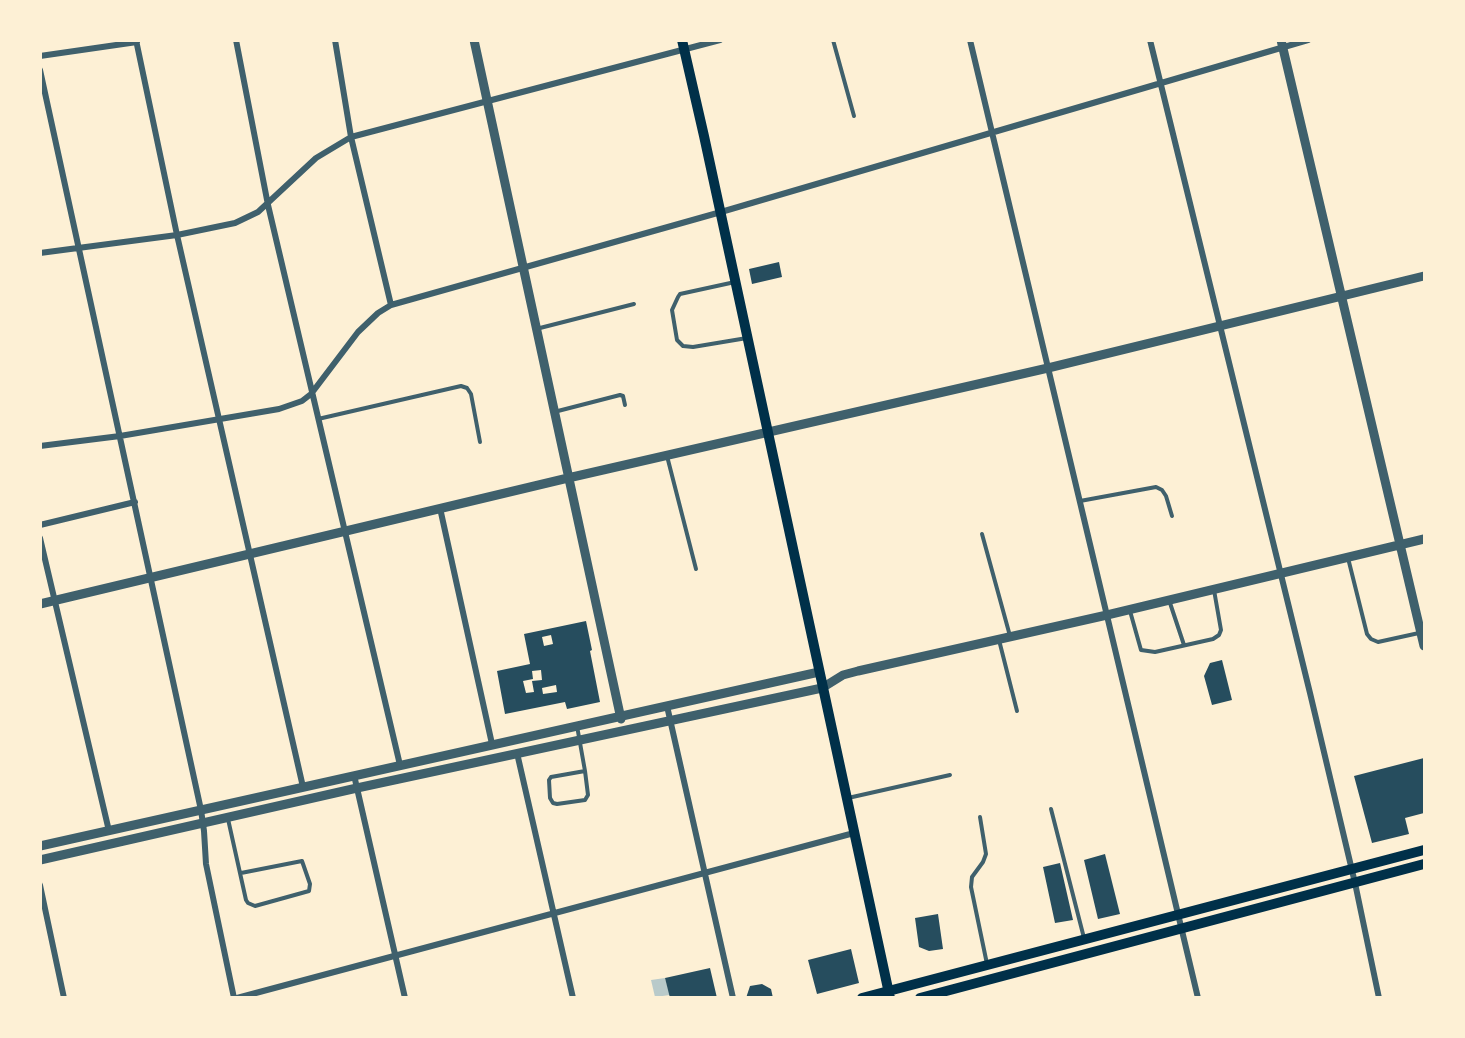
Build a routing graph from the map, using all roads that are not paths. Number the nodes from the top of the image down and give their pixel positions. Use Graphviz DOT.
graph roads {
  1 [pos="236,40"];
  2 [pos="335,40"];
  3 [pos="474,40"];
  4 [pos="720,40"];
  5 [pos="833,40"];
  6 [pos="970,40"];
  7 [pos="1150,40"];
  8 [pos="1308,40"];
  9 [pos="136,41"];
  10 [pos="1282,44"];
  11 [pos="683,45"];
  12 [pos="40,56"];
  13 [pos="40,70"];
  14 [pos="1162,84"];
  15 [pos="488,100"];
  16 [pos="854,116"];
  17 [pos="992,132"];
  18 [pos="351,137"];
  19 [pos="268,205"];
  20 [pos="721,212"];
  21 [pos="177,234"];
  22 [pos="78,248"];
  23 [pos="40,254"];
  24 [pos="523,268"];
  25 [pos="1425,276"];
  26 [pos="736,282"];
  27 [pos="1342,297"];
  28 [pos="634,304"];
  29 [pos="391,305"];
  30 [pos="1221,327"];
  31 [pos="536,329"];
  32 [pos="748,338"];
  33 [pos="1048,368"];
  34 [pos="311,394"];
  35 [pos="625,405"];
  36 [pos="554,412"];
  37 [pos="219,420"];
  38 [pos="317,420"];
  39 [pos="768,432"];
  40 [pos="120,436"];
  41 [pos="480,442"];
  42 [pos="40,447"];
  43 [pos="667,455"];
  44 [pos="568,478"];
  45 [pos="1080,501"];
  46 [pos="135,502"];
  47 [pos="440,508"];
  48 [pos="1172,516"];
  49 [pos="40,525"];
  50 [pos="344,531"];
  51 [pos="981,534"];
  52 [pos="40,538"];
  53 [pos="1425,539"];
  54 [pos="1401,545"];
  55 [pos="249,554"];
  56 [pos="1347,558"];
  57 [pos="696,569"];
  58 [pos="1281,574"];
  59 [pos="151,578"];
  60 [pos="1214,590"];
  61 [pos="56,600"];
  62 [pos="1169,600"];
  63 [pos="40,604"];
  64 [pos="1130,609"];
  65 [pos="1107,615"];
  66 [pos="1421,632"];
  67 [pos="1010,637"];
  68 [pos="999,639"];
  69 [pos="1184,645"];
  70 [pos="1425,645"];
  71 [pos="819,672"];
  72 [pos="822,688"];
  73 [pos="667,706"];
  74 [pos="1017,711"];
  75 [pos="620,716"];
  76 [pos="670,721"];
  77 [pos="577,725"];
  78 [pos="624,731"];
  79 [pos="579,740"];
  80 [pos="492,744"];
  81 [pos="517,753"];
  82 [pos="400,765"];
  83 [pos="585,771"];
  84 [pos="354,775"];
  85 [pos="950,775"];
  86 [pos="303,787"];
  87 [pos="357,788"];
  88 [pos="847,798"];
  89 [pos="1051,809"];
  90 [pos="201,810"];
  91 [pos="228,817"];
  92 [pos="980,818"];
  93 [pos="203,822"];
  94 [pos="109,831"];
  95 [pos="854,833"];
  96 [pos="40,846"];
  97 [pos="1425,850"];
  98 [pos="40,860"];
  99 [pos="1425,864"];
  100 [pos="1352,870"];
  101 [pos="240,873"];
  102 [pos="705,873"];
  103 [pos="1355,883"];
  104 [pos="40,885"];
  105 [pos="553,913"];
  106 [pos="1179,914"];
  107 [pos="1182,927"];
  108 [pos="1084,939"];
  109 [pos="395,955"];
  110 [pos="987,965"];
  111 [pos="889,994"];
  112 [pos="64,998"];
  113 [pos="236,998"];
  114 [pos="405,998"];
  115 [pos="573,998"];
  116 [pos="733,998"];
  117 [pos="862,998"];
  118 [pos="920,998"];
  119 [pos="1198,998"];
  120 [pos="1379,998"];
  1 -- 19 [label="street"];
  2 -- 18 [label="street"];
  3 -- 15 [label="street"];
  4 -- 11 [label="street"];
  5 -- 16 [label="lane"];
  6 -- 17 [label="street"];
  7 -- 14 [label="street"];
  8 -- 10 [label="street"];
  9 -- 12 [label="street"];
  9 -- 21 [label="street"];
  10 -- 14 [label="street"];
  10 -- 27 [label="street"];
  11 -- 15 [label="street"];
  11 -- 20 [label="main road"];
  13 -- 22 [label="street"];
  14 -- 17 [label="street"];
  14 -- 30 [label="street"];
  15 -- 18 [label="street"];
  15 -- 24 [label="street"];
  17 -- 20 [label="street"];
  17 -- 33 [label="street"];
  18 -- 19 [label="street"];
  18 -- 29 [label="street"];
  19 -- 21 [label="street"];
  19 -- 34 [label="street"];
  20 -- 24 [label="street"];
  20 -- 26 [label="main road"];
  21 -- 22 [label="street"];
  21 -- 37 [label="street"];
  22 -- 23 [label="street"];
  22 -- 40 [label="street"];
  24 -- 29 [label="street"];
  24 -- 31 [label="street"];
  25 -- 27 [label="street"];
  26 -- 32 [label="main road"];
  26 -- 32 [label="lane"];
  27 -- 30 [label="street"];
  27 -- 54 [label="street"];
  28 -- 31 [label="lane"];
  29 -- 34 [label="street"];
  30 -- 33 [label="street"];
  30 -- 58 [label="street"];
  31 -- 36 [label="street"];
  32 -- 39 [label="main road"];
  33 -- 39 [label="street"];
  33 -- 45 [label="street"];
  34 -- 37 [label="street"];
  34 -- 38 [label="street"];
  35 -- 36 [label="lane"];
  36 -- 44 [label="street"];
  37 -- 40 [label="street"];
  37 -- 55 [label="street"];
  38 -- 41 [label="lane"];
  38 -- 50 [label="street"];
  39 -- 43 [label="street"];
  39 -- 71 [label="main road"];
  40 -- 42 [label="street"];
  40 -- 46 [label="street"];
  43 -- 44 [label="street"];
  43 -- 57 [label="lane"];
  44 -- 47 [label="street"];
  44 -- 75 [label="street"];
  45 -- 48 [label="lane"];
  45 -- 65 [label="street"];
  46 -- 49 [label="street"];
  46 -- 59 [label="street"];
  47 -- 50 [label="street"];
  47 -- 80 [label="street"];
  50 -- 55 [label="street"];
  50 -- 82 [label="street"];
  51 -- 67 [label="lane"];
  52 -- 61 [label="street"];
  53 -- 54 [label="street"];
  54 -- 56 [label="street"];
  54 -- 66 [label="street"];
  55 -- 59 [label="street"];
  55 -- 86 [label="street"];
  56 -- 58 [label="street"];
  56 -- 66 [label="lane"];
  58 -- 60 [label="street"];
  58 -- 100 [label="street"];
  59 -- 61 [label="street"];
  59 -- 90 [label="street"];
  60 -- 62 [label="street"];
  60 -- 69 [label="lane"];
  61 -- 63 [label="street"];
  61 -- 94 [label="street"];
  62 -- 64 [label="street"];
  62 -- 69 [label="lane"];
  64 -- 65 [label="street"];
  64 -- 69 [label="lane"];
  65 -- 67 [label="street"];
  65 -- 106 [label="street"];
  66 -- 70 [label="street"];
  67 -- 68 [label="street"];
  68 -- 72 [label="street"];
  68 -- 74 [label="lane"];
  71 -- 72 [label="main road"];
  71 -- 73 [label="street"];
  72 -- 76 [label="street"];
  72 -- 88 [label="main road"];
  73 -- 75 [label="street"];
  73 -- 76 [label="street"];
  75 -- 77 [label="street"];
  75 -- 78 [label="street"];
  76 -- 78 [label="street"];
  76 -- 102 [label="street"];
  77 -- 79 [label="lane"];
  77 -- 80 [label="street"];
  78 -- 79 [label="street"];
  79 -- 81 [label="street"];
  79 -- 83 [label="lane"];
  80 -- 82 [label="street"];
  81 -- 87 [label="street"];
  81 -- 105 [label="street"];
  82 -- 84 [label="street"];
  83 -- 83 [label="lane"];
  84 -- 86 [label="street"];
  84 -- 87 [label="street"];
  85 -- 88 [label="lane"];
  86 -- 90 [label="street"];
  87 -- 91 [label="street"];
  87 -- 109 [label="street"];
  88 -- 95 [label="main road"];
  89 -- 108 [label="lane"];
  90 -- 93 [label="street"];
  90 -- 94 [label="street"];
  91 -- 93 [label="street"];
  91 -- 101 [label="lane"];
  92 -- 110 [label="lane"];
  93 -- 98 [label="street"];
  93 -- 113 [label="street"];
  94 -- 96 [label="street"];
  95 -- 102 [label="street"];
  95 -- 111 [label="main road"];
  97 -- 100 [label="main road"];
  99 -- 103 [label="main road"];
  100 -- 103 [label="street"];
  100 -- 106 [label="main road"];
  101 -- 101 [label="lane"];
  102 -- 105 [label="street"];
  102 -- 116 [label="street"];
  103 -- 107 [label="main road"];
  103 -- 120 [label="street"];
  104 -- 112 [label="street"];
  105 -- 109 [label="street"];
  105 -- 115 [label="street"];
  106 -- 107 [label="street"];
  106 -- 108 [label="main road"];
  107 -- 118 [label="main road"];
  107 -- 119 [label="street"];
  108 -- 110 [label="main road"];
  109 -- 113 [label="street"];
  109 -- 114 [label="street"];
  110 -- 111 [label="main road"];
  111 -- 117 [label="main road"];
}
